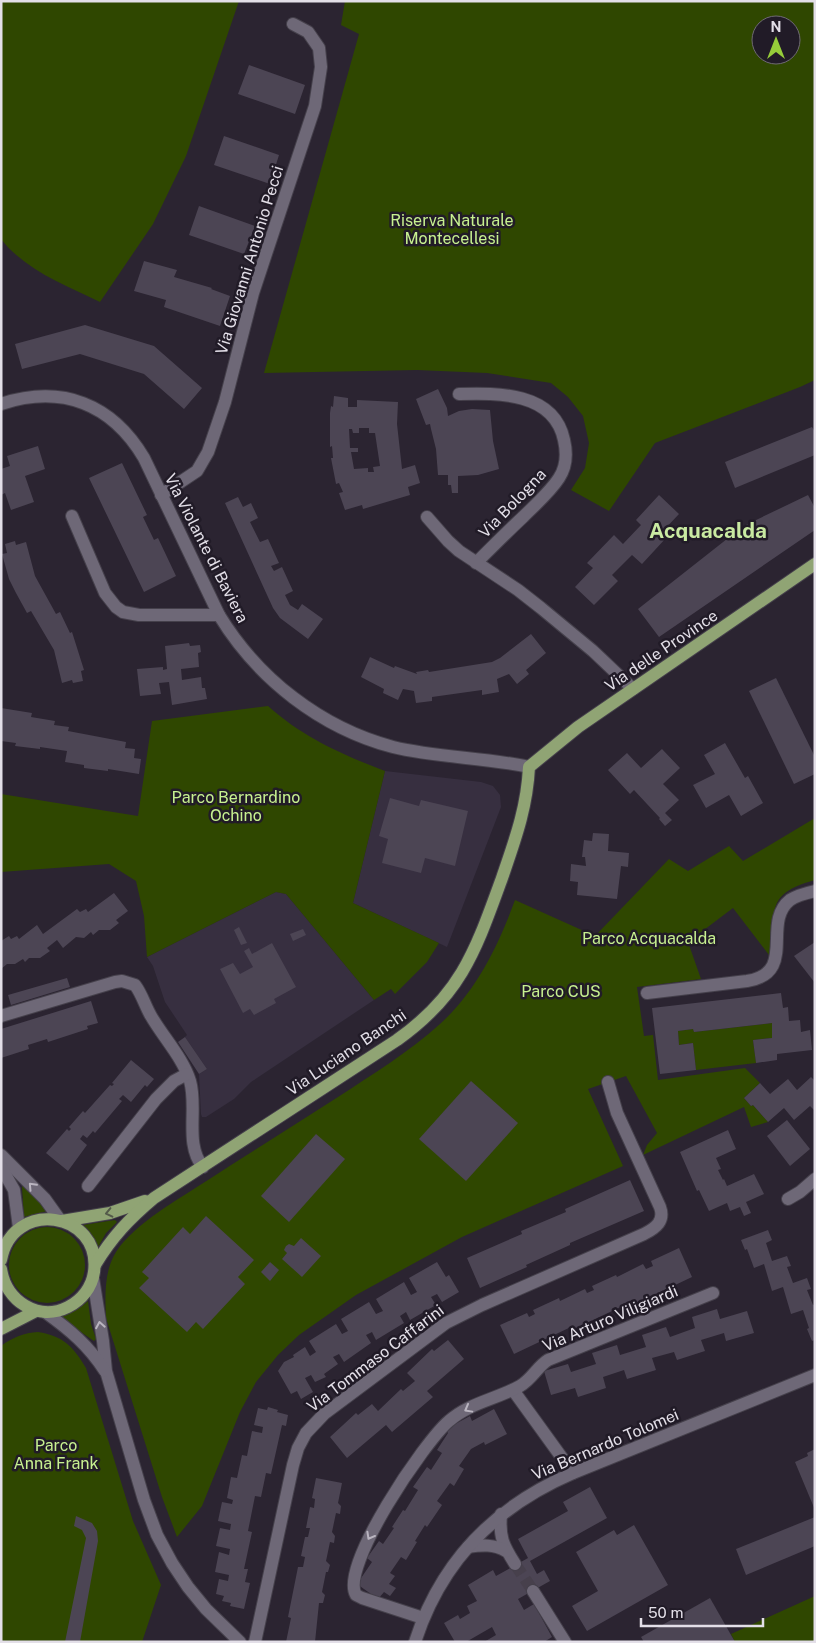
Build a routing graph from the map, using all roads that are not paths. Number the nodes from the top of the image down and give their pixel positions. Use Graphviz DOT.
graph roads {
  1 [pos="293,24"];
  2 [pos="459,394"];
  3 [pos="4,402"];
  4 [pos="161,495"];
  5 [pos="72,516"];
  6 [pos="427,517"];
  7 [pos="476,563"];
  8 [pos="815,564"];
  9 [pos="219,615"];
  10 [pos="633,690"];
  11 [pos="528,767"];
  12 [pos="815,890"];
  13 [pos="646,993"];
  14 [pos="1,1016"];
  15 [pos="187,1074"];
  16 [pos="608,1082"];
  17 [pos="1,1154"];
  18 [pos="1,1167"];
  19 [pos="203,1167"];
  20 [pos="815,1179"];
  21 [pos="88,1186"];
  22 [pos="154,1198"];
  23 [pos="788,1200"];
  24 [pos="61,1220"];
  25 [pos="19,1228"];
  26 [pos="1,1260"];
  27 [pos="1,1269"];
  28 [pos="94,1272"];
  29 [pos="713,1293"];
  30 [pos="41,1311"];
  31 [pos="1,1329"];
  32 [pos="106,1371"];
  33 [pos="815,1375"];
  34 [pos="513,1390"];
  35 [pos="573,1473"];
  36 [pos="502,1514"];
  37 [pos="468,1547"];
  38 [pos="506,1550"];
  39 [pos="515,1564"];
  40 [pos="532,1591"];
  41 [pos="423,1618"];
  42 [pos="240,1642"];
  43 [pos="255,1642"];
  44 [pos="415,1642"];
  45 [pos="565,1642"];
  1 -- 4 [label="street, Via Giovanni Antonio Pecci"];
  2 -- 7 [label="street, Via Bologna"];
  3 -- 4 [label="street, Via Violante di Baviera"];
  4 -- 9 [label="street, Via Violante di Baviera"];
  5 -- 9 [label="street"];
  6 -- 7 [label="street, Via Bologna"];
  7 -- 10 [label="street, Via Bologna"];
  8 -- 10 [label="main road, Via delle Province"];
  9 -- 11 [label="street, Via Violante di Baviera"];
  10 -- 11 [label="main road, Via delle Province"];
  11 -- 19 [label="main road, Via Luciano Banchi"];
  12 -- 13 [label="street"];
  14 -- 15 [label="street"];
  15 -- 19 [label="street"];
  15 -- 21 [label="street"];
  16 -- 43 [label="street, Via Tommaso Caffarini"];
  24 -- 17 [label="street, one-way"];
  18 -- 25 [label="street"];
  19 -- 22 [label="main road, Via Luciano Banchi"];
  20 -- 23 [label="street"];
  22 -- 24 [label="main road, Via Luciano Banchi, one-way"];
  22 -- 28 [label="main road, Via Luciano Banchi"];
  24 -- 25 [label="main road, Via Luciano Banchi"];
  24 -- 28 [label="main road"];
  25 -- 26 [label="main road"];
  27 -- 30 [label="main road"];
  28 -- 30 [label="main road, Via Luciano Banchi"];
  32 -- 28 [label="street, one-way"];
  29 -- 34 [label="street, Via Arturo Viligiardi"];
  30 -- 31 [label="main road, Via Luciano Banchi"];
  30 -- 32 [label="street"];
  32 -- 42 [label="street"];
  33 -- 35 [label="street, Via Bernardo Tolomei"];
  34 -- 35 [label="street"];
  34 -- 41 [label="street, Via Arturo Viligiardi, one-way"];
  35 -- 36 [label="street, Via Bernardo Tolomei"];
  36 -- 37 [label="street, Via Bernardo Tolomei"];
  36 -- 38 [label="street"];
  37 -- 38 [label="street"];
  37 -- 41 [label="street, Via Bernardo Tolomei"];
  38 -- 39 [label="street"];
  40 -- 45 [label="street"];
  41 -- 44 [label="street, Via Bernardo Tolomei"];
}
